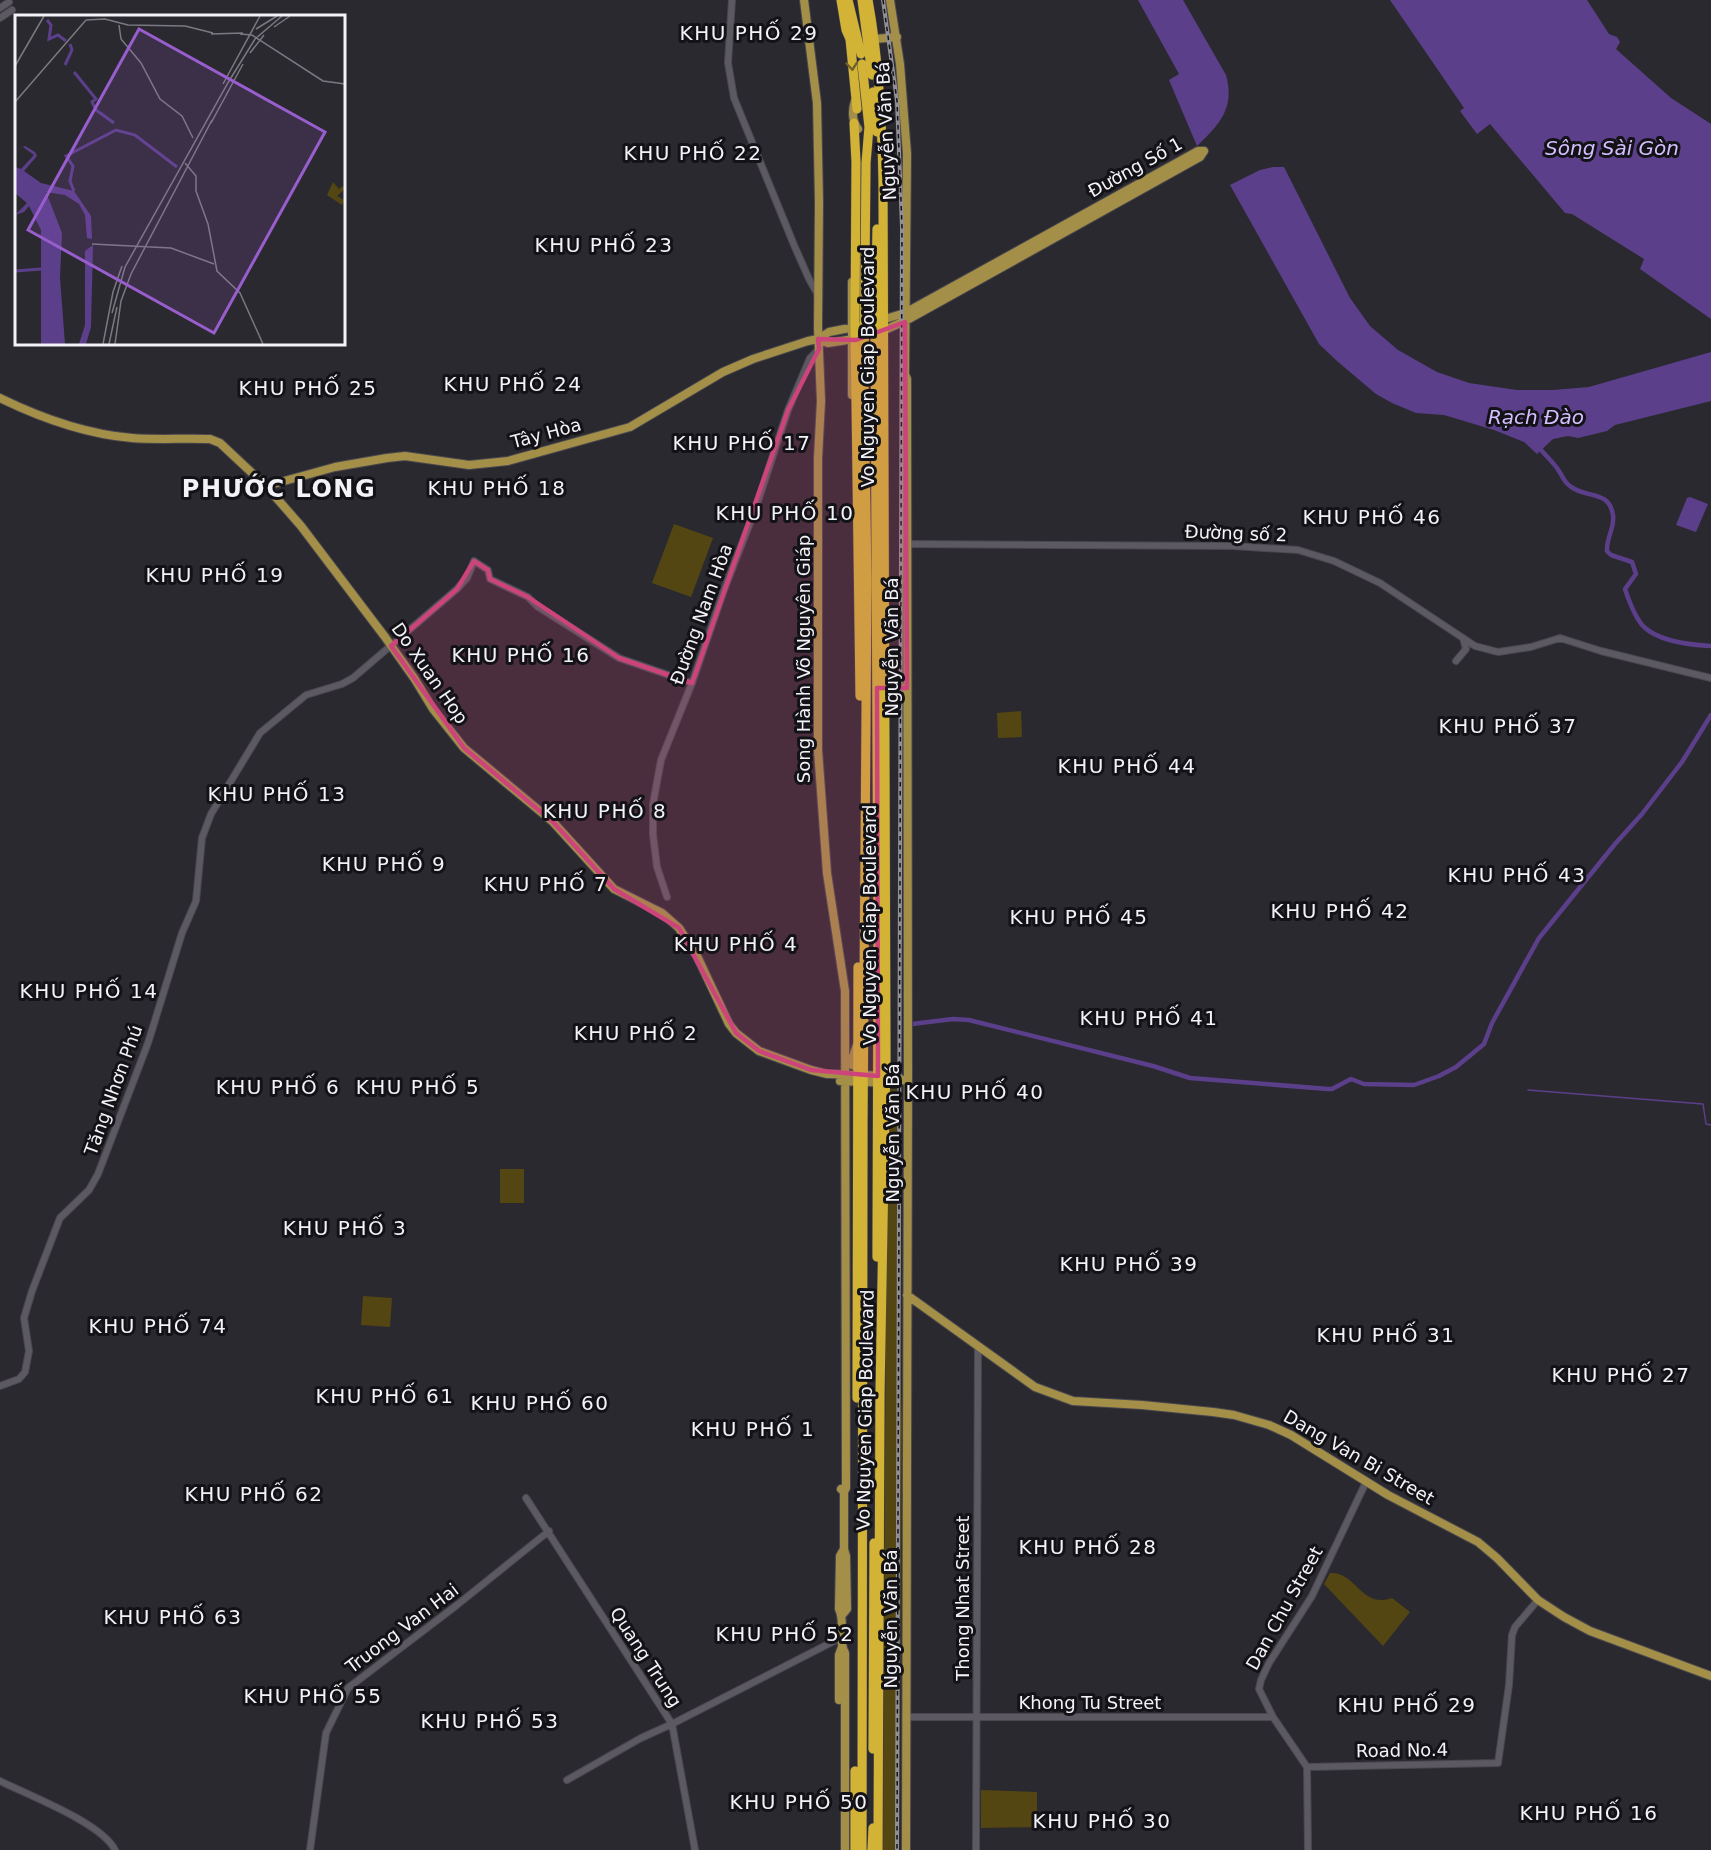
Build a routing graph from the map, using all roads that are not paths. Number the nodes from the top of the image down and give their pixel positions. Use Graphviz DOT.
graph roads {
  1 [pos="732,0"];
  2 [pos="804,0"];
  3 [pos="841,0"];
  4 [pos="848,0"];
  5 [pos="890,0"];
  6 [pos="9,2"];
  7 [pos="865,2"];
  8 [pos="0,8"];
  9 [pos="12,10"];
  10 [pos="0,18"];
  11 [pos="854,28"];
  12 [pos="897,37"];
  13 [pos="850,39"];
  14 [pos="874,39"];
  15 [pos="856,98"];
  16 [pos="856,109"];
  17 [pos="856,124"];
  18 [pos="861,163"];
  19 [pos="819,296"];
  20 [pos="907,316"];
  21 [pos="879,321"];
  22 [pos="857,327"];
  23 [pos="879,332"];
  24 [pos="818,339"];
  25 [pos="857,339"];
  26 [pos="819,349"];
  27 [pos="864,368"];
  28 [pos="856,383"];
  29 [pos="0,398"];
  30 [pos="857,418"];
  31 [pos="266,486"];
  32 [pos="907,544"];
  33 [pos="1462,638"];
  34 [pos="391,646"];
  35 [pos="1456,661"];
  36 [pos="1711,678"];
  37 [pos="692,683"];
  38 [pos="880,688"];
  39 [pos="907,688"];
  40 [pos="667,897"];
  41 [pos="860,1073"];
  42 [pos="842,1078"];
  43 [pos="882,1079"];
  44 [pos="908,1082"];
  45 [pos="856,1113"];
  46 [pos="863,1123"];
  47 [pos="844,1218"];
  48 [pos="907,1295"];
  49 [pos="978,1346"];
  50 [pos="0,1386"];
  51 [pos="1366,1482"];
  52 [pos="526,1498"];
  53 [pos="877,1518"];
  54 [pos="549,1531"];
  55 [pos="874,1551"];
  56 [pos="881,1563"];
  57 [pos="1538,1600"];
  58 [pos="842,1637"];
  59 [pos="842,1647"];
  60 [pos="1711,1676"];
  61 [pos="907,1717"];
  62 [pos="976,1717"];
  63 [pos="1273,1717"];
  64 [pos="672,1724"];
  65 [pos="1307,1767"];
  66 [pos="567,1780"];
  67 [pos="0,1781"];
  68 [pos="875,1796"];
  69 [pos="875,1832"];
  70 [pos="115,1850"];
  71 [pos="310,1850"];
  72 [pos="695,1850"];
  73 [pos="840,1850"];
  74 [pos="845,1850"];
  75 [pos="855,1850"];
  76 [pos="861,1850"];
  77 [pos="872,1850"];
  78 [pos="878,1850"];
  79 [pos="906,1850"];
  80 [pos="976,1850"];
  81 [pos="1308,1850"];
  1 -- 19 [label="street"];
  2 -- 19 [label="main road, Song Hành Võ Nguyên Giáp"];
  3 -- 13 [label="highway"];
  4 -- 11 [label="highway, Vo Nguyen Giap Boulevard"];
  5 -- 12 [label="main road, Nguyễn Văn Bá"];
  6 -- 8 [label="street"];
  7 -- 14 [label="highway, Vo Nguyen Giap Boulevard"];
  7 -- 21 [label="highway, Vo Nguyen Giap Boulevard"];
  9 -- 10 [label="street"];
  11 -- 13 [label="highway"];
  11 -- 18 [label="highway, Vo Nguyen Giap Boulevard"];
  12 -- 14 [label="main road"];
  12 -- 20 [label="main road, Nguyễn Văn Bá"];
  13 -- 15 [label="highway, one-way"];
  14 -- 21 [label="highway, Vo Nguyen Giap Boulevard"];
  15 -- 16 [label="highway"];
  15 -- 17 [label="main road"];
  17 -- 18 [label="highway"];
  18 -- 22 [label="highway, Vo Nguyen Giap Boulevard"];
  18 -- 22 [label="highway, Vo Nguyen Giap Boulevard"];
  19 -- 24 [label="main road, Song Hành Võ Nguyên Giáp"];
  20 -- 20 [label="main road, Đường Số 1"];
  20 -- 21 [label="main road, Đường Số 1"];
  20 -- 23 [label="main road, Đường Số 1"];
  20 -- 32 [label="main road, Nguyễn Văn Bá"];
  21 -- 22 [label="main road, Tây Hòa"];
  21 -- 23 [label="highway, Vo Nguyen Giap Boulevard"];
  22 -- 24 [label="main road, Tây Hòa"];
  22 -- 25 [label="highway, Vo Nguyen Giap Boulevard"];
  22 -- 25 [label="main road, Vo Nguyen Giap Boulevard"];
  23 -- 25 [label="main road, Đường Số 1"];
  23 -- 38 [label="highway, Vo Nguyen Giap Boulevard"];
  24 -- 25 [label="main road, Tây Hòa"];
  24 -- 26 [label="main road, Song Hành Võ Nguyên Giáp"];
  24 -- 31 [label="main road, Tây Hòa"];
  25 -- 27 [label="highway, Vo Nguyen Giap Boulevard"];
  25 -- 28 [label="highway, Vo Nguyen Giap Boulevard"];
  25 -- 30 [label="main road, Vo Nguyen Giap Boulevard"];
  26 -- 37 [label="street, Đường Nam Hòa"];
  26 -- 42 [label="main road, Song Hành Võ Nguyên Giáp"];
  27 -- 28 [label="highway"];
  27 -- 41 [label="highway, Vo Nguyen Giap Boulevard"];
  28 -- 30 [label="highway, Vo Nguyen Giap Boulevard"];
  29 -- 31 [label="main road, Do Xuan Hop"];
  30 -- 41 [label="highway, Vo Nguyen Giap Boulevard"];
  31 -- 34 [label="main road, Do Xuan Hop"];
  32 -- 33 [label="street, Đường số 2"];
  32 -- 39 [label="main road, Nguyễn Văn Bá"];
  33 -- 35 [label="street"];
  33 -- 36 [label="street, Đường số 2"];
  34 -- 37 [label="street"];
  34 -- 42 [label="main road, Do Xuan Hop"];
  34 -- 50 [label="street, Tăng Nhơn Phú"];
  37 -- 40 [label="street, Đường Nam Hòa"];
  38 -- 39 [label="main road"];
  38 -- 43 [label="highway, Vo Nguyen Giap Boulevard"];
  39 -- 44 [label="main road, Nguyễn Văn Bá"];
  41 -- 42 [label="main road, Do Xuan Hop"];
  41 -- 43 [label="main road, Do Xuan Hop"];
  41 -- 45 [label="highway, Vo Nguyen Giap Boulevard"];
  41 -- 46 [label="highway, Vo Nguyen Giap Boulevard"];
  42 -- 47 [label="main road, Song Hành Võ Nguyên Giáp"];
  42 -- 47 [label="main road, Song Hành Võ Nguyên Giáp"];
  43 -- 44 [label="main road, Do Xuan Hop"];
  43 -- 53 [label="highway, Vo Nguyen Giap Boulevard"];
  44 -- 48 [label="main road, Nguyễn Văn Bá"];
  45 -- 46 [label="highway"];
  45 -- 75 [label="highway, Vo Nguyen Giap Boulevard"];
  46 -- 76 [label="highway, Vo Nguyen Giap Boulevard"];
  47 -- 58 [label="main road, Song Hành Võ Nguyên Giáp"];
  48 -- 49 [label="main road, Dang Van Bi Street"];
  48 -- 61 [label="main road, Nguyễn Văn Bá"];
  49 -- 51 [label="main road, Dang Van Bi Street"];
  49 -- 62 [label="street, Thong Nhat Street"];
  51 -- 57 [label="main road, Dang Van Bi Street"];
  51 -- 63 [label="street, Dan Chu Street"];
  52 -- 54 [label="street, Quang Trung"];
  53 -- 55 [label="highway, Vo Nguyen Giap Boulevard"];
  53 -- 56 [label="highway, Vo Nguyen Giap Boulevard"];
  54 -- 64 [label="street, Quang Trung"];
  54 -- 71 [label="street, Truong Van Hai"];
  55 -- 56 [label="highway"];
  55 -- 68 [label="highway, Vo Nguyen Giap Boulevard"];
  56 -- 68 [label="highway, Vo Nguyen Giap Boulevard"];
  57 -- 60 [label="main road, Dang Van Bi Street"];
  57 -- 65 [label="street, Road No.4"];
  58 -- 59 [label="main road, Song Hành Võ Nguyên Giáp"];
  58 -- 64 [label="street"];
  59 -- 73 [label="main road, Song Hành Võ Nguyên Giáp"];
  59 -- 74 [label="main road, Song Hành Võ Nguyên Giáp"];
  61 -- 62 [label="street, Khong Tu Street"];
  61 -- 79 [label="main road, Nguyễn Văn Bá"];
  62 -- 63 [label="street, Khong Tu Street"];
  62 -- 80 [label="street, Thong Nhat Street"];
  63 -- 65 [label="street, Dan Chu Street"];
  64 -- 66 [label="street"];
  64 -- 72 [label="street, Quang Trung"];
  65 -- 81 [label="street"];
  67 -- 70 [label="street"];
  68 -- 69 [label="highway, Vo Nguyen Giap Boulevard"];
  69 -- 77 [label="highway, Vo Nguyen Giap Boulevard"];
  69 -- 78 [label="highway, Vo Nguyen Giap Boulevard"];
}
